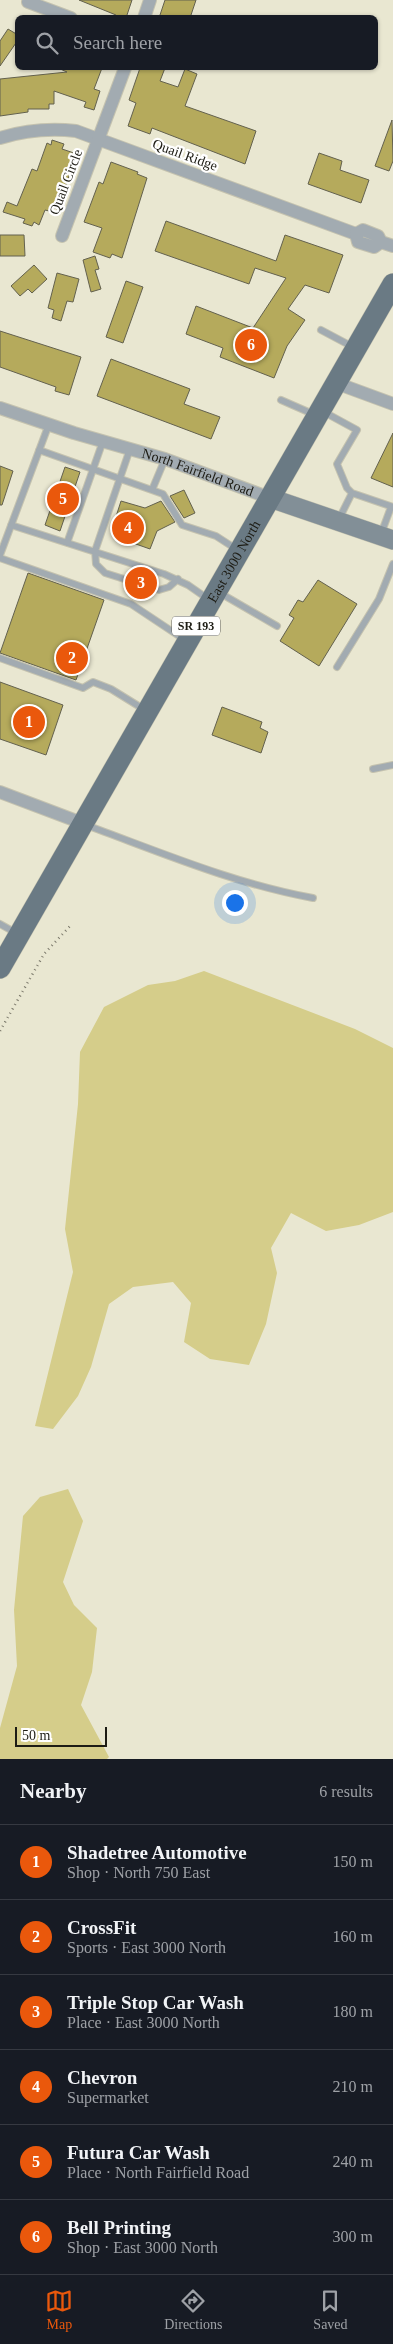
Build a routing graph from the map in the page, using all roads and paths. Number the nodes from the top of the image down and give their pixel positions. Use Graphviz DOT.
graph roads {
  1 [pos="150,0"];
  2 [pos="28,2"];
  3 [pos="63,15"];
  4 [pos="145,15"];
  5 [pos="124,70"];
  6 [pos="0,138"];
  7 [pos="98,139"];
  8 [pos="62,236"];
  9 [pos="387,244"];
  10 [pos="393,284"];
  11 [pos="321,330"];
  12 [pos="356,349"];
  13 [pos="336,383"];
  14 [pos="281,400"];
  15 [pos="393,404"];
  16 [pos="0,408"];
  17 [pos="319,413"];
  18 [pos="49,424"];
  19 [pos="103,441"];
  20 [pos="130,449"];
  21 [pos="39,450"];
  22 [pos="165,459"];
  23 [pos="92,469"];
  24 [pos="120,478"];
  25 [pos="152,490"];
  26 [pos="352,493"];
  27 [pos="270,498"];
  28 [pos="392,507"];
  29 [pos="339,520"];
  30 [pos="11,525"];
  31 [pos="387,537"];
  32 [pos="66,542"];
  33 [pos="95,551"];
  34 [pos="239,552"];
  35 [pos="0,556"];
  36 [pos="393,564"];
  37 [pos="178,580"];
  38 [pos="213,596"];
  39 [pos="276,626"];
  40 [pos="187,641"];
  41 [pos="0,658"];
  42 [pos="337,667"];
  43 [pos="148,712"];
  44 [pos="393,765"];
  45 [pos="373,769"];
  46 [pos="0,792"];
  47 [pos="82,823"];
  48 [pos="313,898"];
  49 [pos="0,924"];
  50 [pos="72,924"];
  51 [pos="19,935"];
  52 [pos="0,968"];
  53 [pos="0,1031"];
  1 -- 4 [label="street"];
  2 -- 3 [label="street"];
  5 -- 7 [label="street, Quail Circle"];
  6 -- 7 [label="street, Quail Ridge"];
  7 -- 8 [label="street, Quail Circle"];
  7 -- 9 [label="street, Quail Ridge"];
  10 -- 12 [label="main road, East 3000 North / SR 193"];
  11 -- 12 [label="lane"];
  12 -- 13 [label="main road, East 3000 North / SR 193"];
  13 -- 15 [label="street"];
  13 -- 17 [label="main road, East 3000 North / SR 193"];
  14 -- 17 [label="lane"];
  16 -- 18 [label="street, North Fairfield Road"];
  17 -- 26 [label="lane"];
  17 -- 27 [label="main road, East 3000 North / SR 193"];
  18 -- 19 [label="street, North Fairfield Road"];
  18 -- 21 [label="lane"];
  19 -- 20 [label="street, North Fairfield Road"];
  19 -- 23 [label="lane"];
  20 -- 22 [label="street, North Fairfield Road"];
  20 -- 24 [label="lane"];
  21 -- 23 [label="lane"];
  21 -- 30 [label="lane"];
  22 -- 25 [label="lane"];
  22 -- 27 [label="street, North Fairfield Road"];
  23 -- 24 [label="lane"];
  23 -- 32 [label="lane"];
  24 -- 25 [label="lane"];
  24 -- 33 [label="lane"];
  25 -- 34 [label="lane"];
  26 -- 28 [label="lane"];
  26 -- 29 [label="lane"];
  27 -- 29 [label="main road, North Fairfield Road"];
  27 -- 34 [label="main road, East 3000 North / SR 193"];
  28 -- 31 [label="lane"];
  29 -- 31 [label="main road, North Fairfield Road"];
  30 -- 32 [label="lane"];
  30 -- 35 [label="lane"];
  32 -- 33 [label="lane"];
  33 -- 37 [label="lane"];
  33 -- 37 [label="lane"];
  34 -- 38 [label="main road, East 3000 North / SR 193"];
  35 -- 40 [label="lane"];
  36 -- 42 [label="lane"];
  37 -- 38 [label="lane"];
  38 -- 39 [label="lane"];
  38 -- 40 [label="main road, East 3000 North / SR 193"];
  40 -- 43 [label="main road, East 3000 North / SR 193"];
  41 -- 43 [label="lane"];
  43 -- 47 [label="main road, East 3000 North / SR 193"];
  44 -- 45 [label="lane"];
  46 -- 47 [label="street"];
  47 -- 48 [label="lane"];
  47 -- 51 [label="main road, East 3000 North / SR 193"];
  49 -- 51 [label="lane"];
  50 -- 53 [label="path"];
  51 -- 52 [label="main road, East 3000 North / SR 193"];
}
